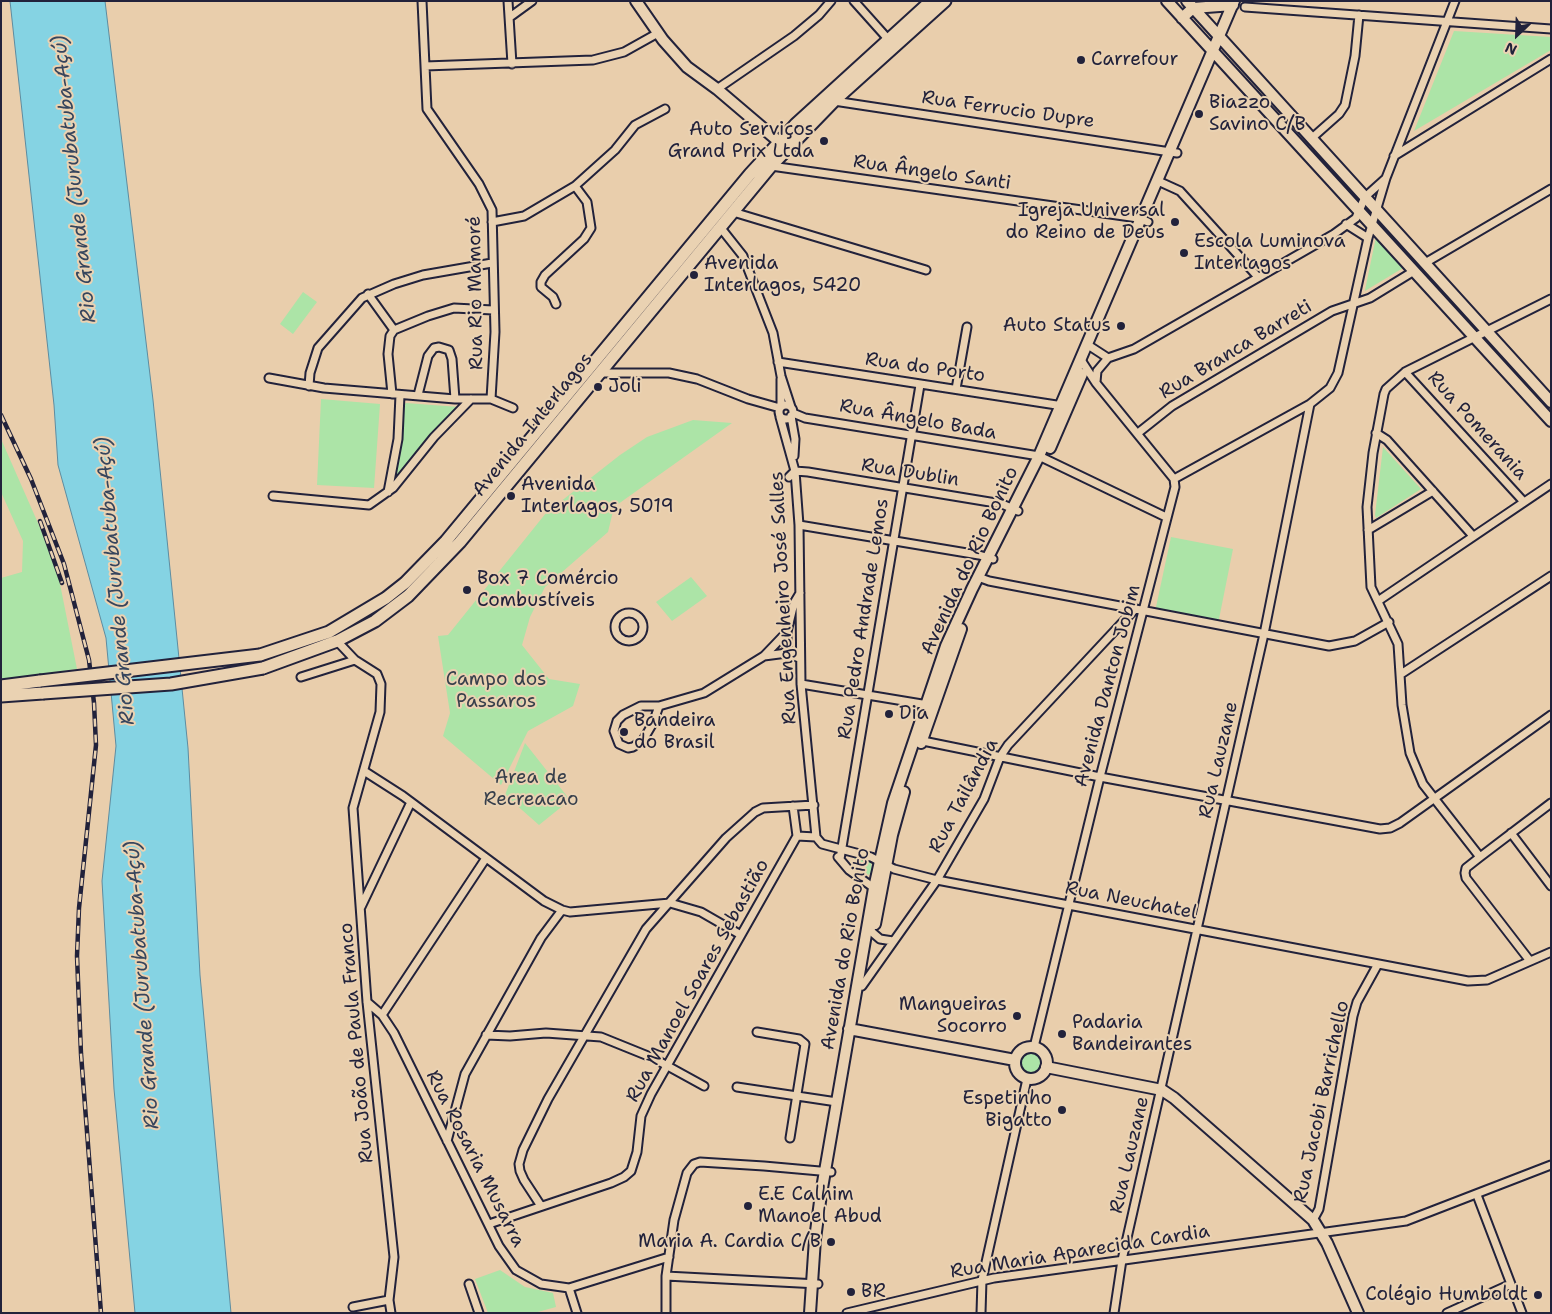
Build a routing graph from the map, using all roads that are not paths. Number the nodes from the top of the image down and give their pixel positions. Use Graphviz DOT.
graph roads {
  1 [pos="422,1"];
  2 [pos="508,1"];
  3 [pos="532,1"];
  4 [pos="636,1"];
  5 [pos="831,1"];
  6 [pos="854,1"];
  7 [pos="931,1"];
  8 [pos="945,1"];
  9 [pos="1167,1"];
  10 [pos="1455,1"];
  11 [pos="1190,4"];
  12 [pos="1238,4"];
  13 [pos="1359,14"];
  14 [pos="510,16"];
  15 [pos="1182,18"];
  16 [pos="1447,21"];
  17 [pos="1551,29"];
  18 [pos="658,33"];
  19 [pos="1222,39"];
  20 [pos="888,40"];
  21 [pos="1216,54"];
  22 [pos="1551,60"];
  23 [pos="512,64"];
  24 [pos="424,66"];
  25 [pos="717,89"];
  26 [pos="834,101"];
  27 [pos="665,109"];
  28 [pos="1312,138"];
  29 [pos="783,146"];
  30 [pos="1174,152"];
  31 [pos="1394,156"];
  32 [pos="771,166"];
  33 [pos="1386,178"];
  34 [pos="1161,182"];
  35 [pos="575,186"];
  36 [pos="1551,190"];
  37 [pos="1365,196"];
  38 [pos="1376,208"];
  39 [pos="1359,211"];
  40 [pos="732,212"];
  41 [pos="1145,220"];
  42 [pos="492,222"];
  43 [pos="1346,224"];
  44 [pos="1372,224"];
  45 [pos="720,227"];
  46 [pos="1368,238"];
  47 [pos="492,263"];
  48 [pos="1425,263"];
  49 [pos="926,270"];
  50 [pos="1414,271"];
  51 [pos="1258,277"];
  52 [pos="368,294"];
  53 [pos="1551,299"];
  54 [pos="1355,303"];
  55 [pos="556,304"];
  56 [pos="493,310"];
  57 [pos="967,327"];
  58 [pos="394,330"];
  59 [pos="1486,331"];
  60 [pos="1474,336"];
  61 [pos="1091,346"];
  62 [pos="1108,358"];
  63 [pos="778,362"];
  64 [pos="1084,362"];
  65 [pos="586,372"];
  66 [pos="1405,372"];
  67 [pos="599,373"];
  68 [pos="781,376"];
  69 [pos="269,378"];
  70 [pos="1096,383"];
  71 [pos="920,385"];
  72 [pos="309,386"];
  73 [pos="956,389"];
  74 [pos="392,394"];
  75 [pos="400,395"];
  76 [pos="418,395"];
  77 [pos="455,399"];
  78 [pos="471,399"];
  79 [pos="491,399"];
  80 [pos="1551,402"];
  81 [pos="1310,404"];
  82 [pos="780,407"];
  83 [pos="1064,407"];
  84 [pos="513,408"];
  85 [pos="792,412"];
  86 [pos="780,417"];
  87 [pos="1551,420"];
  88 [pos="1138,433"];
  89 [pos="1376,433"];
  90 [pos="909,436"];
  91 [pos="1042,458"];
  92 [pos="793,459"];
  93 [pos="795,471"];
  94 [pos="789,477"];
  95 [pos="1174,480"];
  96 [pos="1551,484"];
  97 [pos="901,488"];
  98 [pos="1433,491"];
  99 [pos="388,492"];
  100 [pos="273,496"];
  101 [pos="1524,502"];
  102 [pos="1015,510"];
  103 [pos="1166,518"];
  104 [pos="799,525"];
  105 [pos="1368,530"];
  106 [pos="1473,536"];
  107 [pos="892,540"];
  108 [pos="990,558"];
  109 [pos="1551,576"];
  110 [pos="980,578"];
  111 [pos="800,592"];
  112 [pos="1378,601"];
  113 [pos="1135,609"];
  114 [pos="1144,611"];
  115 [pos="1389,622"];
  116 [pos="787,632"];
  117 [pos="1264,634"];
  118 [pos="629,641"];
  119 [pos="337,642"];
  120 [pos="800,646"];
  121 [pos="787,653"];
  122 [pos="764,656"];
  123 [pos="799,658"];
  124 [pos="355,660"];
  125 [pos="1402,674"];
  126 [pos="301,677"];
  127 [pos="801,684"];
  128 [pos="1,686"];
  129 [pos="41,687"];
  130 [pos="868,694"];
  131 [pos="1,696"];
  132 [pos="930,705"];
  133 [pos="659,706"];
  134 [pos="1551,716"];
  135 [pos="918,740"];
  136 [pos="1000,756"];
  137 [pos="364,771"];
  138 [pos="1100,777"];
  139 [pos="1226,799"];
  140 [pos="1433,799"];
  141 [pos="411,802"];
  142 [pos="1551,803"];
  143 [pos="814,805"];
  144 [pos="793,806"];
  145 [pos="1511,833"];
  146 [pos="797,836"];
  147 [pos="816,837"];
  148 [pos="830,847"];
  149 [pos="842,849"];
  150 [pos="1480,857"];
  151 [pos="486,858"];
  152 [pos="840,859"];
  153 [pos="883,863"];
  154 [pos="937,880"];
  155 [pos="1551,886"];
  156 [pos="874,888"];
  157 [pos="670,903"];
  158 [pos="1070,906"];
  159 [pos="361,907"];
  160 [pos="562,910"];
  161 [pos="870,929"];
  162 [pos="1198,930"];
  163 [pos="741,935"];
  164 [pos="893,941"];
  165 [pos="1551,952"];
  166 [pos="1530,961"];
  167 [pos="1378,964"];
  168 [pos="862,986"];
  169 [pos="367,1002"];
  170 [pos="382,1015"];
  171 [pos="852,1030"];
  172 [pos="757,1032"];
  173 [pos="585,1034"];
  174 [pos="486,1035"];
  175 [pos="1034,1047"];
  176 [pos="1015,1060"];
  177 [pos="668,1065"];
  178 [pos="1046,1066"];
  179 [pos="1027,1079"];
  180 [pos="704,1086"];
  181 [pos="737,1087"];
  182 [pos="1162,1090"];
  183 [pos="798,1096"];
  184 [pos="837,1102"];
  185 [pos="790,1138"];
  186 [pos="447,1141"];
  187 [pos="1551,1165"];
  188 [pos="828,1172"];
  189 [pos="1477,1195"];
  190 [pos="541,1206"];
  191 [pos="1313,1220"];
  192 [pos="489,1224"];
  193 [pos="1320,1232"];
  194 [pos="669,1257"];
  195 [pos="1122,1260"];
  196 [pos="666,1276"];
  197 [pos="982,1280"];
  198 [pos="815,1283"];
  199 [pos="469,1284"];
  200 [pos="1511,1284"];
  201 [pos="569,1288"];
  202 [pos="389,1300"];
  203 [pos="353,1307"];
  204 [pos="391,1313"];
  205 [pos="479,1313"];
  206 [pos="577,1313"];
  207 [pos="666,1313"];
  208 [pos="810,1313"];
  209 [pos="816,1313"];
  210 [pos="847,1313"];
  211 [pos="981,1313"];
  212 [pos="1114,1313"];
  213 [pos="1358,1313"];
  214 [pos="1447,1313"];
  215 [pos="1522,1313"];
  1 -- 24 [label="street"];
  2 -- 14 [label="street"];
  3 -- 14 [label="street"];
  4 -- 18 [label="street"];
  5 -- 25 [label="street"];
  6 -- 20 [label="street"];
  7 -- 20 [label="main road, Avenida Interlagos"];
  8 -- 26 [label="main road, Avenida Interlagos"];
  9 -- 15 [label="street"];
  10 -- 16 [label="street"];
  11 -- 12 [label="street"];
  11 -- 15 [label="street"];
  11 -- 19 [label="street"];
  12 -- 13 [label="street"];
  12 -- 19 [label="street, Avenida do Rio Bonito"];
  13 -- 16 [label="street"];
  13 -- 28 [label="street"];
  14 -- 23 [label="street"];
  15 -- 21 [label="street"];
  16 -- 17 [label="street"];
  16 -- 31 [label="street"];
  18 -- 23 [label="street"];
  18 -- 25 [label="street"];
  19 -- 21 [label="street, Avenida do Rio Bonito"];
  19 -- 28 [label="street"];
  20 -- 29 [label="main road, Avenida Interlagos"];
  21 -- 30 [label="street, Avenida do Rio Bonito"];
  21 -- 39 [label="street"];
  22 -- 31 [label="street"];
  23 -- 24 [label="street"];
  24 -- 42 [label="street, Rua Rio Mamoré"];
  25 -- 29 [label="street"];
  26 -- 29 [label="main road, Avenida Interlagos"];
  26 -- 30 [label="street, Rua Ferrucio Dupre"];
  27 -- 35 [label="street"];
  28 -- 37 [label="street"];
  29 -- 32 [label="main road, Avenida Interlagos"];
  29 -- 65 [label="main road, Avenida Interlagos"];
  30 -- 34 [label="street, Avenida do Rio Bonito"];
  31 -- 33 [label="street"];
  32 -- 40 [label="main road, Avenida Interlagos"];
  32 -- 41 [label="street, Rua Ângelo Santi"];
  33 -- 37 [label="street"];
  33 -- 38 [label="street"];
  34 -- 41 [label="street, Avenida do Rio Bonito"];
  34 -- 51 [label="street"];
  35 -- 42 [label="street"];
  35 -- 55 [label="street"];
  36 -- 48 [label="street"];
  37 -- 38 [label="street"];
  37 -- 39 [label="street"];
  38 -- 44 [label="street"];
  38 -- 48 [label="street"];
  39 -- 43 [label="street"];
  39 -- 44 [label="street"];
  40 -- 45 [label="main road, Avenida Interlagos"];
  40 -- 49 [label="street"];
  41 -- 61 [label="street, Avenida do Rio Bonito"];
  42 -- 47 [label="street, Rua Rio Mamoré"];
  43 -- 46 [label="street"];
  43 -- 51 [label="street"];
  44 -- 46 [label="street"];
  44 -- 50 [label="street"];
  45 -- 63 [label="street, Rua Engenheiro José Salles"];
  45 -- 67 [label="main road, Avenida Interlagos"];
  46 -- 54 [label="street"];
  47 -- 52 [label="street"];
  47 -- 56 [label="street, Rua Rio Mamoré"];
  48 -- 59 [label="street"];
  50 -- 54 [label="street, Rua Branca Barreti"];
  50 -- 60 [label="street"];
  51 -- 62 [label="street"];
  52 -- 58 [label="street"];
  52 -- 72 [label="street"];
  53 -- 59 [label="street"];
  54 -- 81 [label="street"];
  54 -- 88 [label="street, Rua Branca Barreti"];
  56 -- 58 [label="street"];
  56 -- 79 [label="street, Rua Rio Mamoré"];
  57 -- 73 [label="street"];
  58 -- 74 [label="street"];
  59 -- 60 [label="street"];
  59 -- 80 [label="street"];
  60 -- 66 [label="street"];
  60 -- 87 [label="street"];
  61 -- 62 [label="street"];
  61 -- 64 [label="street, Avenida do Rio Bonito"];
  62 -- 70 [label="street"];
  63 -- 68 [label="street, Rua Engenheiro José Salles"];
  63 -- 71 [label="street, Rua do Porto"];
  64 -- 70 [label="street"];
  64 -- 83 [label="street, Avenida do Rio Bonito"];
  65 -- 67 [label="street"];
  65 -- 129 [label="main road, Avenida Interlagos, bridge"];
  66 -- 89 [label="street"];
  66 -- 101 [label="street, Rua Pomerania"];
  67 -- 82 [label="street"];
  67 -- 119 [label="main road, Avenida Interlagos"];
  68 -- 82 [label="street, Rua Engenheiro José Salles"];
  68 -- 85 [label="street, Rua Engenheiro José Salles"];
  69 -- 72 [label="street"];
  70 -- 88 [label="street"];
  71 -- 73 [label="street, Rua do Porto"];
  71 -- 90 [label="street, Rua Pedro Andrade Lemos"];
  72 -- 74 [label="street"];
  73 -- 83 [label="street, Rua do Porto"];
  74 -- 75 [label="street"];
  75 -- 76 [label="street"];
  75 -- 99 [label="street"];
  76 -- 77 [label="street"];
  76 -- 77 [label="street"];
  77 -- 78 [label="street"];
  78 -- 79 [label="street"];
  78 -- 99 [label="street"];
  79 -- 84 [label="street"];
  81 -- 95 [label="street"];
  81 -- 117 [label="street, Rua Lauzane"];
  82 -- 85 [label="street"];
  82 -- 86 [label="street, Rua Engenheiro José Salles"];
  83 -- 91 [label="street, Avenida do Rio Bonito"];
  85 -- 86 [label="street"];
  85 -- 90 [label="street, Rua Ângelo Bada"];
  85 -- 92 [label="street, Rua Engenheiro José Salles"];
  86 -- 92 [label="street, Rua Engenheiro José Salles"];
  88 -- 95 [label="street"];
  89 -- 98 [label="street"];
  89 -- 105 [label="street"];
  90 -- 91 [label="street, Rua Ângelo Bada"];
  90 -- 97 [label="street, Rua Pedro Andrade Lemos"];
  91 -- 102 [label="street, Avenida do Rio Bonito"];
  91 -- 103 [label="street, Rua Ângelo Bada"];
  92 -- 93 [label="street, Rua Engenheiro José Salles"];
  93 -- 94 [label="street"];
  93 -- 97 [label="street, Rua Dublin"];
  93 -- 104 [label="street, Rua Engenheiro José Salles"];
  95 -- 103 [label="street, Avenida Danton Jobim"];
  96 -- 101 [label="street"];
  97 -- 102 [label="street, Rua Dublin"];
  97 -- 107 [label="street, Rua Pedro Andrade Lemos"];
  98 -- 105 [label="street"];
  98 -- 106 [label="street"];
  99 -- 100 [label="street"];
  101 -- 106 [label="street"];
  102 -- 108 [label="street, Avenida do Rio Bonito"];
  103 -- 114 [label="street, Avenida Danton Jobim"];
  104 -- 107 [label="street"];
  104 -- 111 [label="street, Rua Engenheiro José Salles"];
  105 -- 112 [label="street"];
  106 -- 112 [label="street"];
  107 -- 108 [label="street"];
  107 -- 130 [label="street, Rua Pedro Andrade Lemos"];
  108 -- 110 [label="street, Avenida do Rio Bonito"];
  109 -- 125 [label="street"];
  110 -- 113 [label="street"];
  110 -- 132 [label="street, Avenida do Rio Bonito"];
  111 -- 116 [label="street"];
  111 -- 120 [label="street, Rua Engenheiro José Salles"];
  112 -- 115 [label="street"];
  113 -- 114 [label="street"];
  113 -- 136 [label="street, Rua Tailândia"];
  114 -- 117 [label="street"];
  114 -- 138 [label="street, Avenida Danton Jobim"];
  115 -- 117 [label="street"];
  115 -- 125 [label="street"];
  116 -- 121 [label="street"];
  116 -- 122 [label="street"];
  117 -- 139 [label="street, Rua Lauzane"];
  118 -- 118 [label="street"];
  119 -- 124 [label="street, Rua João de Paula Franco"];
  119 -- 129 [label="main road, Avenida Interlagos, bridge"];
  120 -- 121 [label="street"];
  120 -- 123 [label="street, Rua Engenheiro José Salles"];
  121 -- 122 [label="street"];
  121 -- 123 [label="street"];
  122 -- 133 [label="street"];
  123 -- 127 [label="street, Rua Engenheiro José Salles"];
  124 -- 126 [label="street"];
  124 -- 137 [label="street, Rua João de Paula Franco"];
  125 -- 140 [label="street"];
  127 -- 130 [label="street"];
  127 -- 143 [label="street, Rua Engenheiro José Salles"];
  128 -- 129 [label="main road"];
  129 -- 131 [label="main road"];
  130 -- 132 [label="street"];
  130 -- 149 [label="street, Rua Pedro Andrade Lemos"];
  132 -- 135 [label="street, Avenida do Rio Bonito"];
  133 -- 133 [label="street"];
  134 -- 140 [label="street"];
  135 -- 136 [label="street"];
  135 -- 153 [label="street, Avenida do Rio Bonito"];
  136 -- 138 [label="street"];
  136 -- 154 [label="street, Rua Tailândia"];
  137 -- 141 [label="street"];
  137 -- 159 [label="street, Rua João de Paula Franco"];
  138 -- 139 [label="street"];
  138 -- 158 [label="street, Avenida Danton Jobim"];
  139 -- 140 [label="street"];
  139 -- 162 [label="street, Rua Lauzane"];
  140 -- 150 [label="street"];
  141 -- 151 [label="street"];
  141 -- 159 [label="street"];
  142 -- 145 [label="street"];
  143 -- 144 [label="street"];
  143 -- 147 [label="street, Rua Engenheiro José Salles"];
  144 -- 146 [label="street"];
  144 -- 157 [label="street"];
  145 -- 150 [label="street"];
  145 -- 155 [label="street"];
  146 -- 147 [label="street"];
  146 -- 163 [label="street, Rua Manoel Soares Sebastião"];
  147 -- 148 [label="street"];
  148 -- 149 [label="street, Rua Neuchatel"];
  148 -- 152 [label="street"];
  149 -- 152 [label="street, Rua Pedro Andrade Lemos"];
  149 -- 153 [label="street, Rua Neuchatel"];
  150 -- 166 [label="street"];
  151 -- 160 [label="street"];
  151 -- 170 [label="street"];
  152 -- 156 [label="street"];
  153 -- 154 [label="street, Rua Neuchatel"];
  153 -- 156 [label="street, Avenida do Rio Bonito"];
  153 -- 161 [label="street, Avenida do Rio Bonito"];
  154 -- 158 [label="street, Rua Neuchatel"];
  154 -- 164 [label="street, Rua Tailândia"];
  156 -- 161 [label="street, Avenida do Rio Bonito"];
  157 -- 160 [label="street"];
  157 -- 163 [label="street"];
  157 -- 173 [label="street"];
  158 -- 162 [label="street, Rua Neuchatel"];
  158 -- 175 [label="street, Avenida Danton Jobim"];
  159 -- 169 [label="street, Rua João de Paula Franco"];
  160 -- 174 [label="street"];
  161 -- 164 [label="street"];
  161 -- 168 [label="street, Avenida do Rio Bonito"];
  161 -- 171 [label="street, Avenida do Rio Bonito"];
  162 -- 167 [label="street, Rua Neuchatel"];
  162 -- 182 [label="street, Rua Lauzane"];
  163 -- 177 [label="street, Rua Manoel Soares Sebastião"];
  164 -- 168 [label="street, Rua Tailândia"];
  165 -- 166 [label="street, Rua Neuchatel"];
  166 -- 167 [label="street, Rua Neuchatel"];
  167 -- 191 [label="street, Rua Jacobi Barrichello"];
  168 -- 171 [label="street, Avenida do Rio Bonito"];
  169 -- 170 [label="street, Rua Rosaria Musarra"];
  169 -- 202 [label="street, Rua João de Paula Franco"];
  170 -- 186 [label="street, Rua Rosaria Musarra"];
  171 -- 176 [label="street"];
  171 -- 184 [label="street, Avenida do Rio Bonito"];
  171 -- 188 [label="street, Avenida do Rio Bonito"];
  172 -- 183 [label="street"];
  173 -- 174 [label="street"];
  173 -- 177 [label="street"];
  173 -- 190 [label="street"];
  174 -- 186 [label="street"];
  175 -- 176 [label="street"];
  175 -- 178 [label="street"];
  176 -- 179 [label="street"];
  177 -- 180 [label="street"];
  177 -- 190 [label="street, Rua Manoel Soares Sebastião"];
  178 -- 179 [label="street"];
  178 -- 182 [label="street"];
  179 -- 197 [label="street"];
  181 -- 183 [label="street"];
  182 -- 191 [label="street"];
  182 -- 195 [label="street, Rua Lauzane"];
  183 -- 184 [label="street"];
  183 -- 185 [label="street"];
  184 -- 188 [label="street, Avenida do Rio Bonito"];
  186 -- 192 [label="street, Rua Rosaria Musarra"];
  187 -- 189 [label="street, Rua Maria Aparecida Cardia"];
  188 -- 194 [label="street"];
  188 -- 198 [label="street, Avenida do Rio Bonito"];
  189 -- 193 [label="street, Rua Maria Aparecida Cardia"];
  189 -- 200 [label="street"];
  190 -- 192 [label="street, Rua Manoel Soares Sebastião"];
  191 -- 193 [label="street"];
  192 -- 201 [label="street, Rua Rosaria Musarra"];
  193 -- 195 [label="street, Rua Maria Aparecida Cardia"];
  193 -- 213 [label="street"];
  194 -- 196 [label="street"];
  194 -- 201 [label="street, Rua Rosaria Musarra"];
  195 -- 197 [label="street, Rua Maria Aparecida Cardia"];
  195 -- 212 [label="street, Rua Lauzane"];
  196 -- 198 [label="street"];
  196 -- 207 [label="street"];
  197 -- 210 [label="street, Rua Maria Aparecida Cardia"];
  197 -- 211 [label="street"];
  198 -- 208 [label="street, Avenida do Rio Bonito"];
  198 -- 209 [label="street, Avenida do Rio Bonito"];
  199 -- 205 [label="street"];
  200 -- 214 [label="street"];
  200 -- 215 [label="street"];
  201 -- 206 [label="street"];
  202 -- 203 [label="street"];
  202 -- 204 [label="street, Rua João de Paula Franco"];
}
